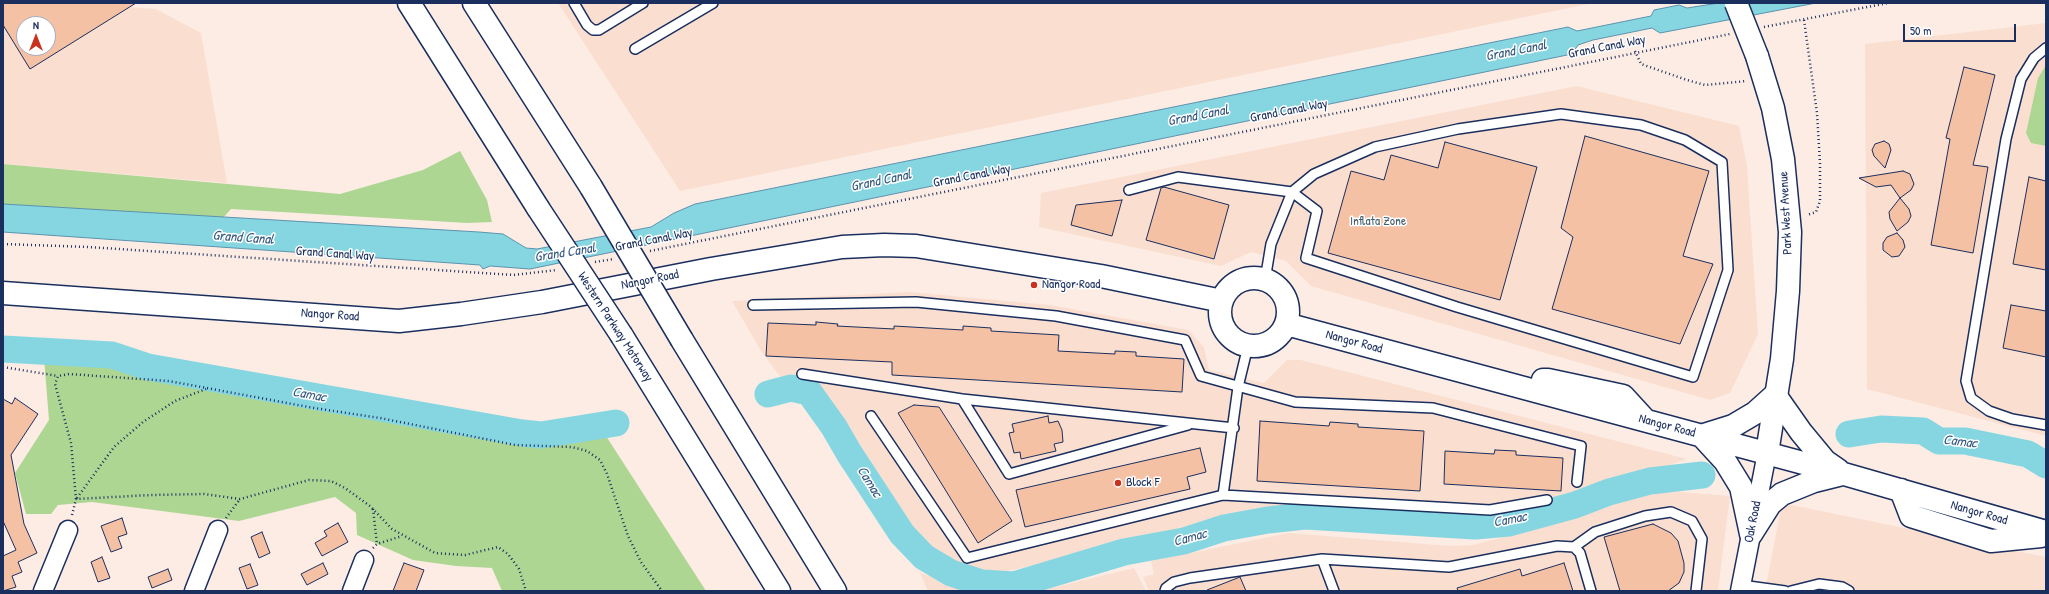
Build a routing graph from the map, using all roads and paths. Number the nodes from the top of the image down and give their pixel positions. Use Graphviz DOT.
graph roads {
  1 [pos="409,3"];
  2 [pos="474,3"];
  3 [pos="574,3"];
  4 [pos="643,3"];
  5 [pos="712,3"];
  6 [pos="1736,3"];
  7 [pos="1888,3"];
  8 [pos="1804,20"];
  9 [pos="1758,28"];
  10 [pos="1734,33"];
  11 [pos="2046,48"];
  12 [pos="635,49"];
  13 [pos="1635,51"];
  14 [pos="1749,80"];
  15 [pos="1129,190"];
  16 [pos="1292,192"];
  17 [pos="1803,216"];
  18 [pos="3,244"];
  19 [pos="643,253"];
  20 [pos="620,257"];
  21 [pos="589,264"];
  22 [pos="565,268"];
  23 [pos="1265,280"];
  24 [pos="3,293"];
  25 [pos="1222,301"];
  26 [pos="753,305"];
  27 [pos="1286,324"];
  28 [pos="1248,346"];
  29 [pos="3,367"];
  30 [pos="802,374"];
  31 [pos="58,376"];
  32 [pos="1238,387"];
  33 [pos="207,388"];
  34 [pos="1776,395"];
  35 [pos="962,399"];
  36 [pos="871,416"];
  37 [pos="1194,424"];
  38 [pos="2046,425"];
  39 [pos="1234,428"];
  40 [pos="1701,436"];
  41 [pos="1767,453"];
  42 [pos="1844,474"];
  43 [pos="1577,482"];
  44 [pos="1223,495"];
  45 [pos="76,499"];
  46 [pos="240,499"];
  47 [pos="1547,500"];
  48 [pos="373,509"];
  49 [pos="70,523"];
  50 [pos="220,526"];
  51 [pos="1751,534"];
  52 [pos="2046,534"];
  53 [pos="403,536"];
  54 [pos="377,544"];
  55 [pos="1574,547"];
  56 [pos="368,555"];
  57 [pos="1322,559"];
  58 [pos="1741,588"];
  59 [pos="44,591"];
  60 [pos="194,591"];
  61 [pos="352,591"];
  62 [pos="526,591"];
  63 [pos="662,591"];
  64 [pos="779,591"];
  65 [pos="835,591"];
  66 [pos="1165,591"];
  67 [pos="1334,591"];
  68 [pos="1591,591"];
  69 [pos="1696,591"];
  70 [pos="1784,591"];
  71 [pos="1791,591"];
  72 [pos="1849,591"];
  1 -- 64 [label="main road, Western Parkway Motorway, bridge"];
  2 -- 65 [label="main road, bridge"];
  3 -- 4 [label="lane"];
  5 -- 12 [label="lane"];
  6 -- 34 [label="main road, Park West Avenue, bridge"];
  7 -- 8 [label="path"];
  8 -- 9 [label="path"];
  8 -- 17 [label="path"];
  10 -- 13 [label="path, Grand Canal Way"];
  11 -- 38 [label="lane"];
  13 -- 14 [label="path"];
  13 -- 19 [label="path, Grand Canal Way"];
  15 -- 16 [label="lane"];
  16 -- 16 [label="lane"];
  16 -- 23 [label="lane"];
  18 -- 22 [label="path, Grand Canal Way"];
  20 -- 21 [label="path, Grand Canal Way"];
  23 -- 25 [label="main road"];
  23 -- 27 [label="main road"];
  24 -- 25 [label="main road, Nangor Road"];
  25 -- 28 [label="main road"];
  26 -- 32 [label="lane"];
  27 -- 28 [label="main road"];
  27 -- 40 [label="main road, Nangor Road"];
  28 -- 32 [label="lane"];
  29 -- 31 [label="path"];
  30 -- 35 [label="lane"];
  31 -- 33 [label="path"];
  31 -- 45 [label="path"];
  32 -- 39 [label="lane"];
  32 -- 43 [label="lane"];
  33 -- 45 [label="path"];
  33 -- 63 [label="path"];
  34 -- 40 [label="main road"];
  34 -- 41 [label="main road, Park West Avenue"];
  34 -- 42 [label="main road"];
  35 -- 37 [label="lane"];
  35 -- 37 [label="lane"];
  36 -- 44 [label="lane"];
  37 -- 39 [label="lane"];
  39 -- 44 [label="lane"];
  40 -- 41 [label="main road, Nangor Road"];
  40 -- 51 [label="main road"];
  41 -- 42 [label="main road, Nangor Road"];
  41 -- 51 [label="street, Oak Road"];
  42 -- 51 [label="main road"];
  42 -- 52 [label="main road, Nangor Road"];
  44 -- 47 [label="lane"];
  45 -- 46 [label="path"];
  45 -- 49 [label="path"];
  46 -- 48 [label="path"];
  46 -- 50 [label="path"];
  48 -- 53 [label="path"];
  48 -- 54 [label="path"];
  49 -- 59 [label="street"];
  50 -- 60 [label="street"];
  51 -- 58 [label="street, Oak Road"];
  53 -- 54 [label="path"];
  53 -- 62 [label="path"];
  54 -- 56 [label="path"];
  55 -- 57 [label="lane"];
  55 -- 68 [label="lane"];
  55 -- 69 [label="lane"];
  56 -- 61 [label="street"];
  57 -- 66 [label="lane"];
  57 -- 67 [label="lane"];
  58 -- 70 [label="lane"];
  71 -- 72 [label="lane"];
}
